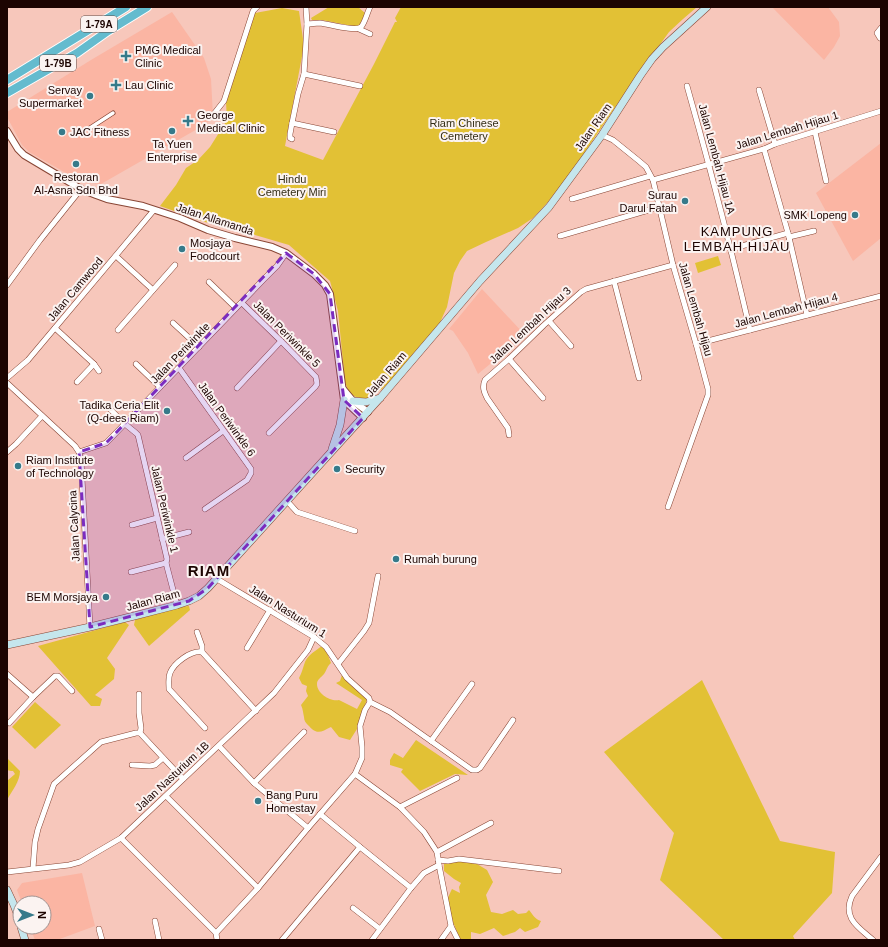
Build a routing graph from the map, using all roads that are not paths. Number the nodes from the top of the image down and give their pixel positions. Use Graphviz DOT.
graph roads {
  1 [pos="126,7"];
  2 [pos="147,7"];
  3 [pos="257,7"];
  4 [pos="306,7"];
  5 [pos="368,7"];
  6 [pos="707,7"];
  7 [pos="307,24"];
  8 [pos="881,28"];
  9 [pos="359,29"];
  10 [pos="108,31"];
  11 [pos="370,34"];
  12 [pos="880,38"];
  13 [pos="72,40"];
  14 [pos="304,74"];
  15 [pos="7,80"];
  16 [pos="360,86"];
  17 [pos="687,86"];
  18 [pos="759,90"];
  19 [pos="7,93"];
  20 [pos="881,111"];
  21 [pos="113,113"];
  22 [pos="213,115"];
  23 [pos="292,123"];
  24 [pos="90,128"];
  25 [pos="7,131"];
  26 [pos="334,132"];
  27 [pos="815,132"];
  28 [pos="602,135"];
  29 [pos="292,139"];
  30 [pos="775,144"];
  31 [pos="764,149"];
  32 [pos="709,164"];
  33 [pos="651,178"];
  34 [pos="826,181"];
  35 [pos="81,189"];
  36 [pos="572,199"];
  37 [pos="659,207"];
  38 [pos="154,210"];
  39 [pos="814,231"];
  40 [pos="788,235"];
  41 [pos="560,236"];
  42 [pos="731,249"];
  43 [pos="286,253"];
  44 [pos="116,256"];
  45 [pos="175,265"];
  46 [pos="673,265"];
  47 [pos="614,281"];
  48 [pos="209,282"];
  49 [pos="7,285"];
  50 [pos="154,290"];
  51 [pos="881,296"];
  52 [pos="242,303"];
  53 [pos="236,308"];
  54 [pos="807,315"];
  55 [pos="548,321"];
  56 [pos="173,323"];
  57 [pos="55,328"];
  58 [pos="118,330"];
  59 [pos="750,330"];
  60 [pos="281,341"];
  61 [pos="696,344"];
  62 [pos="571,346"];
  63 [pos="199,347"];
  64 [pos="509,360"];
  65 [pos="94,364"];
  66 [pos="136,364"];
  67 [pos="179,368"];
  68 [pos="99,371"];
  69 [pos="7,378"];
  70 [pos="639,378"];
  71 [pos="77,382"];
  72 [pos="7,383"];
  73 [pos="160,387"];
  74 [pos="238,388"];
  75 [pos="342,388"];
  76 [pos="381,397"];
  77 [pos="543,398"];
  78 [pos="344,400"];
  79 [pos="353,401"];
  80 [pos="107,406"];
  81 [pos="365,415"];
  82 [pos="42,416"];
  83 [pos="125,424"];
  84 [pos="224,431"];
  85 [pos="269,433"];
  86 [pos="509,435"];
  87 [pos="7,452"];
  88 [pos="79,452"];
  89 [pos="331,453"];
  90 [pos="186,458"];
  91 [pos="287,501"];
  92 [pos="668,507"];
  93 [pos="205,509"];
  94 [pos="157,518"];
  95 [pos="132,524"];
  96 [pos="355,531"];
  97 [pos="190,532"];
  98 [pos="162,539"];
  99 [pos="166,564"];
  100 [pos="131,572"];
  101 [pos="378,576"];
  102 [pos="217,579"];
  103 [pos="177,605"];
  104 [pos="270,610"];
  105 [pos="90,627"];
  106 [pos="197,632"];
  107 [pos="314,637"];
  108 [pos="7,645"];
  109 [pos="247,648"];
  110 [pos="202,652"];
  111 [pos="338,664"];
  112 [pos="7,674"];
  113 [pos="472,684"];
  114 [pos="72,691"];
  115 [pos="139,694"];
  116 [pos="33,697"];
  117 [pos="370,702"];
  118 [pos="256,711"];
  119 [pos="513,720"];
  120 [pos="9,722"];
  121 [pos="205,728"];
  122 [pos="304,732"];
  123 [pos="140,733"];
  124 [pos="431,741"];
  125 [pos="219,746"];
  126 [pos="163,758"];
  127 [pos="132,765"];
  128 [pos="355,774"];
  129 [pos="457,778"];
  130 [pos="183,779"];
  131 [pos="254,783"];
  132 [pos="166,796"];
  133 [pos="400,807"];
  134 [pos="320,814"];
  135 [pos="491,823"];
  136 [pos="308,828"];
  137 [pos="121,838"];
  138 [pos="360,847"];
  139 [pos="437,852"];
  140 [pos="881,857"];
  141 [pos="439,862"];
  142 [pos="33,868"];
  143 [pos="558,871"];
  144 [pos="7,872"];
  145 [pos="258,888"];
  146 [pos="411,888"];
  147 [pos="7,890"];
  148 [pos="12,901"];
  149 [pos="353,908"];
  150 [pos="155,921"];
  151 [pos="451,926"];
  152 [pos="99,929"];
  153 [pos="380,929"];
  154 [pos="216,933"];
  155 [pos="102,940"];
  156 [pos="159,940"];
  157 [pos="217,940"];
  158 [pos="282,940"];
  159 [pos="372,940"];
  160 [pos="441,940"];
  161 [pos="458,940"];
  162 [pos="873,940"];
  1 -- 13 [label="highway, 1-79A"];
  2 -- 10 [label="highway, 1-79B"];
  3 -- 22 [label="street"];
  4 -- 7 [label="street"];
  5 -- 9 [label="street"];
  6 -- 28 [label="main road, Jalan Riam"];
  7 -- 9 [label="street"];
  7 -- 14 [label="street"];
  8 -- 12 [label="street"];
  9 -- 11 [label="street"];
  10 -- 13 [label="highway"];
  10 -- 19 [label="highway, 1-79B"];
  13 -- 15 [label="highway, 1-79A"];
  14 -- 16 [label="street"];
  14 -- 23 [label="street"];
  17 -- 32 [label="street, Jalan Lembah Hijau 1A"];
  18 -- 30 [label="street"];
  20 -- 27 [label="street, Jalan Lembah Hijau 1"];
  21 -- 24 [label="street"];
  23 -- 26 [label="street"];
  23 -- 29 [label="street"];
  25 -- 35 [label="street, Jalan Allamanda"];
  27 -- 30 [label="street, Jalan Lembah Hijau 1"];
  27 -- 34 [label="street"];
  28 -- 33 [label="street, Jalan Lembah Hijau"];
  28 -- 76 [label="main road, Jalan Riam"];
  30 -- 31 [label="street, Jalan Lembah Hijau 1"];
  31 -- 32 [label="street, Jalan Lembah Hijau 1"];
  31 -- 40 [label="street"];
  32 -- 33 [label="street, Jalan Lembah Hijau 1"];
  32 -- 42 [label="street, Jalan Lembah Hijau 1A"];
  33 -- 36 [label="street, Jalan Lembah Hijau 1"];
  33 -- 37 [label="street, Jalan Lembah Hijau"];
  35 -- 38 [label="street, Jalan Allamanda"];
  35 -- 49 [label="street"];
  37 -- 41 [label="street"];
  37 -- 46 [label="street, Jalan Lembah Hijau"];
  38 -- 43 [label="street, Jalan Allamanda"];
  38 -- 44 [label="street, Jalan Camwood"];
  39 -- 40 [label="street"];
  40 -- 42 [label="street"];
  40 -- 54 [label="street"];
  42 -- 59 [label="street, Jalan Lembah Hijau 1A"];
  43 -- 52 [label="street, Jalan Periwinkle"];
  43 -- 75 [label="street, Jalan Allamanda"];
  44 -- 50 [label="street"];
  44 -- 57 [label="street, Jalan Camwood"];
  45 -- 50 [label="street"];
  46 -- 47 [label="street, Jalan Lembah Hijau 3"];
  46 -- 61 [label="street, Jalan Lembah Hijau"];
  47 -- 55 [label="street, Jalan Lembah Hijau 3"];
  47 -- 70 [label="street"];
  48 -- 53 [label="street"];
  50 -- 58 [label="street"];
  51 -- 54 [label="street, Jalan Lembah Hijau 4"];
  52 -- 53 [label="street, Jalan Periwinkle"];
  52 -- 60 [label="street, Jalan Periwinkle 5"];
  53 -- 63 [label="street, Jalan Periwinkle"];
  54 -- 59 [label="street, Jalan Lembah Hijau 4"];
  55 -- 62 [label="street"];
  55 -- 64 [label="street, Jalan Lembah Hijau 3"];
  56 -- 63 [label="street"];
  57 -- 65 [label="street"];
  57 -- 69 [label="street, Jalan Camwood"];
  59 -- 61 [label="street, Jalan Lembah Hijau 4"];
  60 -- 74 [label="street"];
  60 -- 85 [label="street, Jalan Periwinkle 5"];
  61 -- 92 [label="street, Jalan Lembah Hijau"];
  63 -- 67 [label="street, Jalan Periwinkle"];
  64 -- 77 [label="street"];
  64 -- 86 [label="street, Jalan Lembah Hijau 3"];
  65 -- 68 [label="street"];
  65 -- 71 [label="street"];
  66 -- 73 [label="street"];
  67 -- 73 [label="street, Jalan Periwinkle"];
  67 -- 84 [label="street, Jalan Periwinkle 6"];
  72 -- 82 [label="street"];
  73 -- 83 [label="street, Jalan Periwinkle"];
  75 -- 78 [label="street, Jalan Allamanda"];
  75 -- 79 [label="street"];
  76 -- 79 [label="main road"];
  76 -- 81 [label="main road, Jalan Riam"];
  78 -- 81 [label="street"];
  78 -- 89 [label="main road"];
  79 -- 81 [label="street"];
  80 -- 83 [label="street, Jalan Periwinkle 1"];
  81 -- 89 [label="main road, Jalan Riam"];
  82 -- 87 [label="street"];
  82 -- 88 [label="street"];
  83 -- 88 [label="street, Jalan Periwinkle"];
  83 -- 94 [label="street, Jalan Periwinkle 1"];
  84 -- 90 [label="street"];
  84 -- 93 [label="street, Jalan Periwinkle 6"];
  88 -- 105 [label="street, Jalan Calycina"];
  89 -- 91 [label="main road, Jalan Riam"];
  91 -- 96 [label="street"];
  91 -- 102 [label="main road, Jalan Riam"];
  94 -- 95 [label="street"];
  94 -- 98 [label="street, Jalan Periwinkle 1"];
  97 -- 98 [label="street"];
  98 -- 99 [label="street, Jalan Periwinkle 1"];
  99 -- 100 [label="street"];
  99 -- 103 [label="street, Jalan Periwinkle 1"];
  101 -- 111 [label="street"];
  102 -- 103 [label="main road, Jalan Riam"];
  102 -- 104 [label="street, Jalan Nasturium 1"];
  103 -- 105 [label="main road, Jalan Riam"];
  104 -- 107 [label="street, Jalan Nasturium 1"];
  104 -- 109 [label="street"];
  105 -- 108 [label="main road, Jalan Riam"];
  106 -- 110 [label="street"];
  107 -- 111 [label="street, Jalan Nasturium 1"];
  107 -- 118 [label="street, Jalan Nasturium 1B"];
  110 -- 118 [label="street"];
  110 -- 121 [label="street"];
  111 -- 117 [label="street, Jalan Nasturium 1"];
  112 -- 116 [label="street"];
  113 -- 124 [label="street"];
  114 -- 116 [label="street"];
  115 -- 123 [label="street"];
  116 -- 120 [label="street"];
  117 -- 124 [label="street, Jalan Nasturium 1"];
  117 -- 128 [label="street"];
  118 -- 125 [label="street, Jalan Nasturium 1B"];
  119 -- 124 [label="street, Jalan Nasturium 1"];
  122 -- 131 [label="street"];
  123 -- 126 [label="street"];
  123 -- 142 [label="street"];
  125 -- 130 [label="street, Jalan Nasturium 1B"];
  125 -- 131 [label="street"];
  126 -- 127 [label="street"];
  126 -- 130 [label="street"];
  128 -- 133 [label="street"];
  128 -- 134 [label="street"];
  129 -- 133 [label="street"];
  130 -- 132 [label="street, Jalan Nasturium 1B"];
  131 -- 136 [label="street"];
  132 -- 137 [label="street, Jalan Nasturium 1B"];
  132 -- 145 [label="street"];
  133 -- 139 [label="street"];
  134 -- 136 [label="street"];
  134 -- 138 [label="street"];
  135 -- 139 [label="street"];
  136 -- 145 [label="street"];
  137 -- 142 [label="street, Jalan Nasturium 1B"];
  137 -- 154 [label="street"];
  138 -- 146 [label="street"];
  138 -- 158 [label="street"];
  139 -- 141 [label="street"];
  140 -- 162 [label="street"];
  141 -- 143 [label="street"];
  141 -- 146 [label="street"];
  141 -- 151 [label="street"];
  142 -- 144 [label="street, Jalan Nasturium 1B"];
  145 -- 154 [label="street"];
  146 -- 153 [label="street"];
  147 -- 148 [label="main road"];
  149 -- 153 [label="street"];
  150 -- 156 [label="street"];
  151 -- 160 [label="street"];
  151 -- 161 [label="street"];
  152 -- 155 [label="street"];
  153 -- 159 [label="street"];
  154 -- 157 [label="street"];
}
